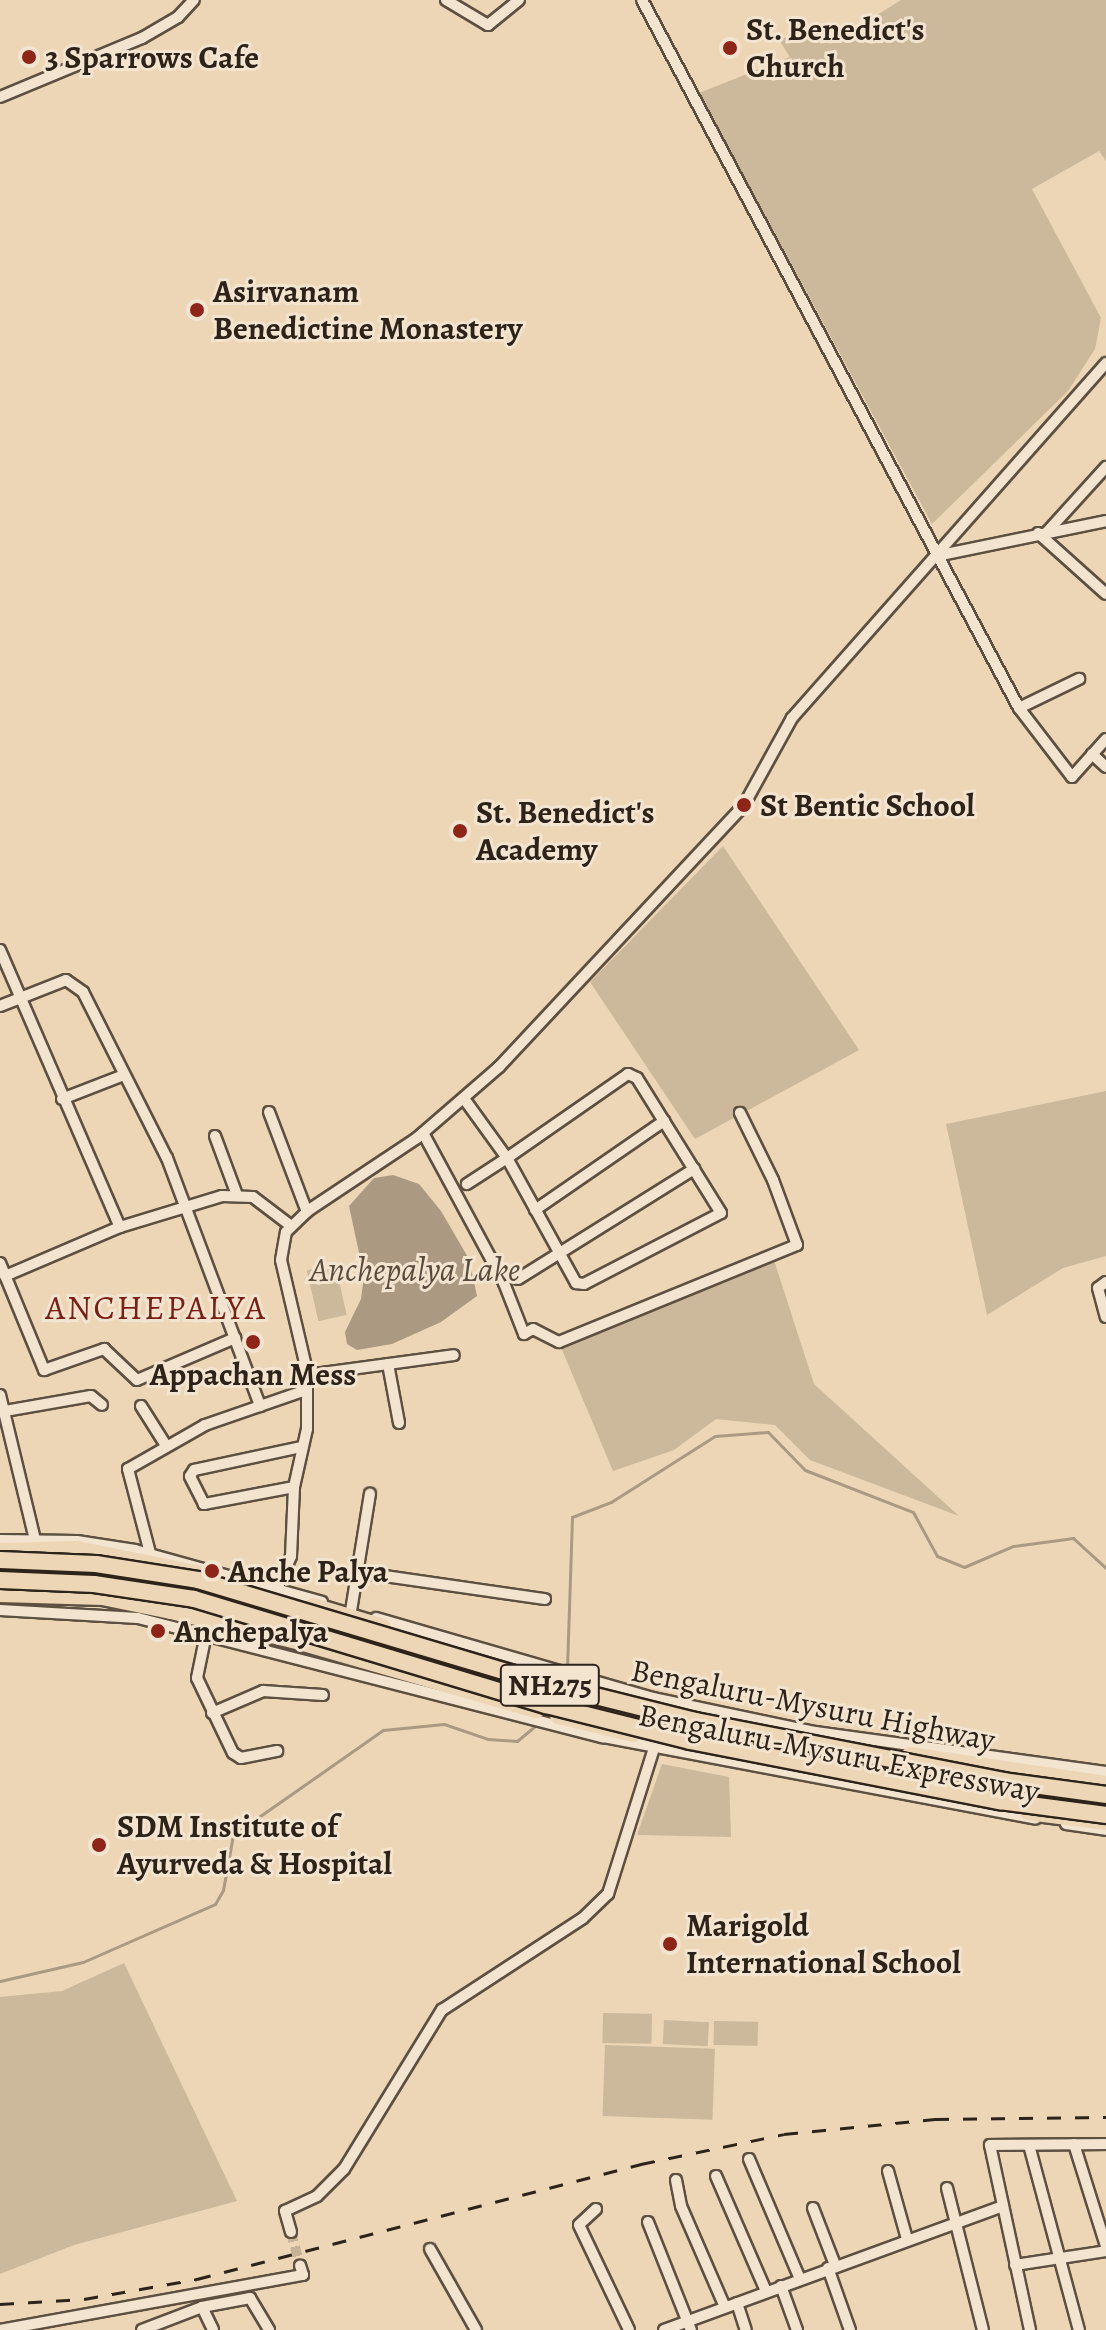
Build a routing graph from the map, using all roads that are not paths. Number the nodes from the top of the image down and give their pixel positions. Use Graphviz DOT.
graph roads {
  1 [pos="194,0"];
  2 [pos="446,0"];
  3 [pos="519,0"];
  4 [pos="642,0"];
  5 [pos="0,97"];
  6 [pos="1106,363"];
  7 [pos="1106,467"];
  8 [pos="1106,521"];
  9 [pos="1043,532"];
  10 [pos="934,556"];
  11 [pos="1106,594"];
  12 [pos="1079,679"];
  13 [pos="1019,708"];
  14 [pos="1106,739"];
  15 [pos="1092,754"];
  16 [pos="1106,767"];
  17 [pos="1,954"];
  18 [pos="17,999"];
  19 [pos="0,1006"];
  20 [pos="124,1075"];
  21 [pos="62,1099"];
  22 [pos="465,1100"];
  23 [pos="269,1112"];
  24 [pos="740,1113"];
  25 [pos="664,1121"];
  26 [pos="423,1133"];
  27 [pos="215,1136"];
  28 [pos="507,1158"];
  29 [pos="694,1169"];
  30 [pos="467,1184"];
  31 [pos="237,1195"];
  32 [pos="186,1204"];
  33 [pos="535,1210"];
  34 [pos="307,1212"];
  35 [pos="291,1226"];
  36 [pos="120,1227"];
  37 [pos="562,1256"];
  38 [pos="2,1269"];
  39 [pos="518,1279"];
  40 [pos="1106,1282"];
  41 [pos="1106,1317"];
  42 [pos="235,1338"];
  43 [pos="454,1355"];
  44 [pos="388,1364"];
  45 [pos="307,1375"];
  46 [pos="306,1390"];
  47 [pos="0,1395"];
  48 [pos="102,1405"];
  49 [pos="141,1406"];
  50 [pos="260,1406"];
  51 [pos="5,1411"];
  52 [pos="399,1423"];
  53 [pos="165,1444"];
  54 [pos="301,1447"];
  55 [pos="294,1487"];
  56 [pos="370,1494"];
  57 [pos="0,1540"];
  58 [pos="35,1540"];
  59 [pos="0,1551"];
  60 [pos="150,1553"];
  61 [pos="0,1560"];
  62 [pos="357,1572"];
  63 [pos="0,1580"];
  64 [pos="273,1591"];
  65 [pos="0,1594"];
  66 [pos="545,1599"];
  67 [pos="0,1610"];
  68 [pos="351,1614"];
  69 [pos="206,1634"];
  70 [pos="255,1638"];
  71 [pos="603,1689"];
  72 [pos="323,1695"];
  73 [pos="212,1713"];
  74 [pos="656,1744"];
  75 [pos="277,1751"];
  76 [pos="1106,1772"];
  77 [pos="1106,1784"];
  78 [pos="1106,1795"];
  79 [pos="1105,1822"];
  80 [pos="1074,2144"];
  81 [pos="1106,2144"];
  82 [pos="1029,2145"];
  83 [pos="749,2159"];
  84 [pos="888,2171"];
  85 [pos="716,2176"];
  86 [pos="676,2180"];
  87 [pos="947,2188"];
  88 [pos="1003,2206"];
  89 [pos="813,2208"];
  90 [pos="596,2209"];
  91 [pos="956,2221"];
  92 [pos="648,2222"];
  93 [pos="291,2232"];
  94 [pos="907,2239"];
  95 [pos="1106,2248"];
  96 [pos="430,2249"];
  97 [pos="1061,2258"];
  98 [pos="300,2265"];
  99 [pos="1015,2265"];
  100 [pos="832,2267"];
  101 [pos="800,2279"];
  102 [pos="781,2286"];
  103 [pos="766,2291"];
  104 [pos="737,2303"];
  105 [pos="202,2307"];
  106 [pos="725,2307"];
  107 [pos="690,2325"];
  108 [pos="158,2327"];
  109 [pos="0,2330"];
  110 [pos="142,2330"];
  111 [pos="213,2330"];
  112 [pos="269,2330"];
  113 [pos="476,2330"];
  114 [pos="629,2330"];
  115 [pos="664,2330"];
  116 [pos="746,2330"];
  117 [pos="797,2330"];
  118 [pos="850,2330"];
  119 [pos="983,2330"];
  120 [pos="1030,2330"];
  121 [pos="1079,2330"];
  1 -- 5 [label="street"];
  2 -- 3 [label="street"];
  4 -- 10 [label="street"];
  6 -- 10 [label="street"];
  7 -- 9 [label="street"];
  8 -- 9 [label="street"];
  9 -- 10 [label="street"];
  9 -- 11 [label="street"];
  10 -- 13 [label="street"];
  10 -- 22 [label="street"];
  12 -- 13 [label="street"];
  13 -- 15 [label="street"];
  14 -- 15 [label="street"];
  15 -- 16 [label="street"];
  17 -- 18 [label="street"];
  18 -- 19 [label="street"];
  18 -- 20 [label="street"];
  18 -- 21 [label="street"];
  20 -- 21 [label="street"];
  20 -- 32 [label="street"];
  21 -- 36 [label="street"];
  22 -- 26 [label="street"];
  22 -- 28 [label="street"];
  23 -- 34 [label="street"];
  24 -- 26 [label="street"];
  25 -- 28 [label="street"];
  25 -- 29 [label="street"];
  25 -- 33 [label="street"];
  26 -- 34 [label="street"];
  27 -- 31 [label="street"];
  28 -- 30 [label="street"];
  28 -- 33 [label="street"];
  29 -- 37 [label="street"];
  29 -- 37 [label="street"];
  31 -- 32 [label="street"];
  31 -- 35 [label="street"];
  32 -- 36 [label="street"];
  32 -- 42 [label="street"];
  33 -- 37 [label="street"];
  34 -- 35 [label="street"];
  35 -- 45 [label="street"];
  36 -- 38 [label="street"];
  37 -- 39 [label="street"];
  38 -- 42 [label="street"];
  40 -- 41 [label="street"];
  42 -- 50 [label="street"];
  43 -- 44 [label="street"];
  44 -- 45 [label="street"];
  44 -- 52 [label="street"];
  45 -- 46 [label="street"];
  46 -- 50 [label="street"];
  46 -- 54 [label="street"];
  47 -- 51 [label="street"];
  48 -- 51 [label="street"];
  49 -- 53 [label="street"];
  50 -- 53 [label="street"];
  51 -- 58 [label="street"];
  53 -- 60 [label="street"];
  54 -- 55 [label="street"];
  54 -- 55 [label="street"];
  55 -- 64 [label="street"];
  56 -- 62 [label="street"];
  57 -- 58 [label="street, NH275"];
  58 -- 60 [label="street, NH275"];
  59 -- 64 [label="highway, Bengaluru-Mysuru Highway / NH275"];
  60 -- 64 [label="street, NH275"];
  61 -- 78 [label="highway, NH275, bridge"];
  62 -- 66 [label="street"];
  62 -- 68 [label="street"];
  63 -- 79 [label="highway, Bengaluru-Mysuru Expressway / NH275, bridge"];
  64 -- 68 [label="highway, Bengaluru-Mysuru Highway / NH275"];
  64 -- 70 [label="street"];
  65 -- 70 [label="highway, Bengaluru-Mysuru Expressway / NH275"];
  67 -- 69 [label="street, Bengaluru-Mysuru Expressway / NH275"];
  68 -- 71 [label="highway, Bengaluru-Mysuru Highway / NH275, bridge"];
  69 -- 70 [label="street, Bengaluru-Mysuru Expressway / NH275"];
  69 -- 73 [label="street"];
  70 -- 74 [label="highway, Bengaluru-Mysuru Expressway / NH275"];
  71 -- 76 [label="street, NH275"];
  71 -- 77 [label="highway, Bengaluru-Mysuru Highway / NH275"];
  72 -- 73 [label="street"];
  73 -- 75 [label="street"];
  74 -- 79 [label="highway, Bengaluru-Mysuru Expressway / NH275"];
  74 -- 93 [label="street"];
  77 -- 79 [label="highway"];
  80 -- 81 [label="street"];
  80 -- 82 [label="street"];
  80 -- 95 [label="street"];
  82 -- 88 [label="street"];
  82 -- 97 [label="street"];
  83 -- 101 [label="street"];
  84 -- 94 [label="street"];
  85 -- 103 [label="street"];
  86 -- 106 [label="street"];
  87 -- 91 [label="street"];
  88 -- 91 [label="street"];
  88 -- 99 [label="street"];
  89 -- 100 [label="street"];
  90 -- 114 [label="street"];
  91 -- 94 [label="street"];
  91 -- 119 [label="street"];
  92 -- 107 [label="street"];
  94 -- 100 [label="street"];
  95 -- 97 [label="street"];
  96 -- 113 [label="street"];
  97 -- 99 [label="street"];
  97 -- 121 [label="street"];
  98 -- 109 [label="street"];
  99 -- 120 [label="street"];
  100 -- 101 [label="street"];
  100 -- 118 [label="street"];
  101 -- 102 [label="street"];
  102 -- 103 [label="street"];
  102 -- 117 [label="street"];
  103 -- 104 [label="street"];
  104 -- 106 [label="street"];
  104 -- 116 [label="street"];
  105 -- 108 [label="street"];
  105 -- 111 [label="street"];
  105 -- 112 [label="street"];
  106 -- 107 [label="street"];
  107 -- 115 [label="street"];
  108 -- 110 [label="street"];
}
